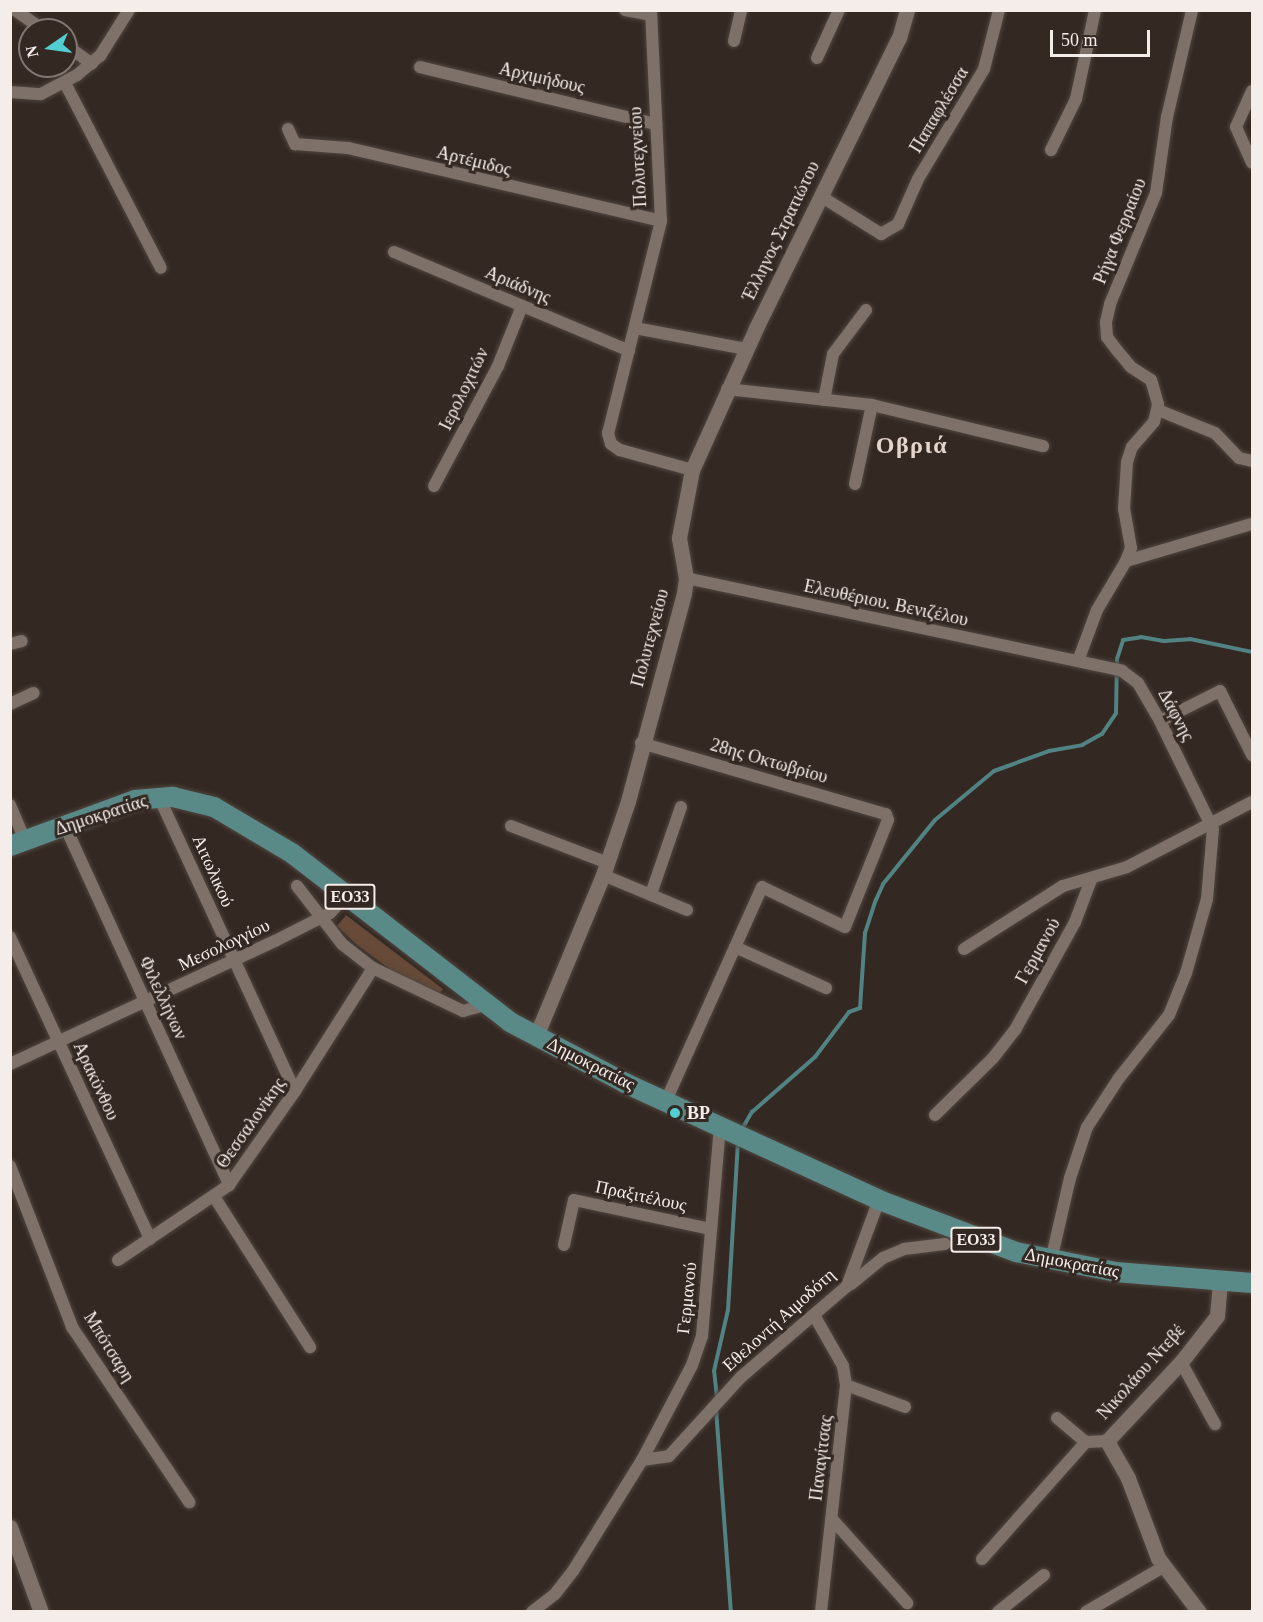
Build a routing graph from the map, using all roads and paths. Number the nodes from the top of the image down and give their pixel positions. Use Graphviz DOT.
graph roads {
  1 [pos="129,10"];
  2 [pos="625,10"];
  3 [pos="741,10"];
  4 [pos="839,10"];
  5 [pos="907,10"];
  6 [pos="999,10"];
  7 [pos="1095,10"];
  8 [pos="1192,10"];
  9 [pos="651,13"];
  10 [pos="734,41"];
  11 [pos="78,53"];
  12 [pos="818,57"];
  13 [pos="92,63"];
  14 [pos="420,67"];
  15 [pos="65,82"];
  16 [pos="10,92"];
  17 [pos="1252,92"];
  18 [pos="656,124"];
  19 [pos="288,129"];
  20 [pos="1051,150"];
  21 [pos="1252,163"];
  22 [pos="822,197"];
  23 [pos="661,222"];
  24 [pos="394,252"];
  25 [pos="160,268"];
  26 [pos="522,306"];
  27 [pos="866,310"];
  28 [pos="635,328"];
  29 [pos="746,349"];
  30 [pos="629,351"];
  31 [pos="727,389"];
  32 [pos="824,400"];
  33 [pos="872,405"];
  34 [pos="1158,410"];
  35 [pos="1043,446"];
  36 [pos="1252,461"];
  37 [pos="692,470"];
  38 [pos="855,484"];
  39 [pos="434,486"];
  40 [pos="1252,524"];
  41 [pos="1125,561"];
  42 [pos="686,578"];
  43 [pos="1078,661"];
  44 [pos="34,693"];
  45 [pos="10,704"];
  46 [pos="1160,721"];
  47 [pos="641,743"];
  48 [pos="1252,755"];
  49 [pos="159,797"];
  50 [pos="1252,802"];
  51 [pos="10,805"];
  52 [pos="681,807"];
  53 [pos="1211,823"];
  54 [pos="65,826"];
  55 [pos="511,826"];
  56 [pos="18,844"];
  57 [pos="606,869"];
  58 [pos="1091,880"];
  59 [pos="297,886"];
  60 [pos="651,894"];
  61 [pos="347,895"];
  62 [pos="687,909"];
  63 [pos="320,918"];
  64 [pos="10,937"];
  65 [pos="735,947"];
  66 [pos="964,950"];
  67 [pos="234,961"];
  68 [pos="373,968"];
  69 [pos="826,988"];
  70 [pos="145,1002"];
  71 [pos="484,1005"];
  72 [pos="536,1036"];
  73 [pos="58,1042"];
  74 [pos="10,1064"];
  75 [pos="295,1091"];
  76 [pos="666,1101"];
  77 [pos="935,1115"];
  78 [pos="725,1128"];
  79 [pos="10,1166"];
  80 [pos="229,1185"];
  81 [pos="215,1198"];
  82 [pos="879,1200"];
  83 [pos="711,1229"];
  84 [pos="150,1239"];
  85 [pos="945,1244"];
  86 [pos="564,1245"];
  87 [pos="118,1260"];
  88 [pos="1051,1260"];
  89 [pos="1220,1283"];
  90 [pos="1252,1283"];
  91 [pos="847,1286"];
  92 [pos="814,1316"];
  93 [pos="310,1347"];
  94 [pos="1181,1362"];
  95 [pos="846,1385"];
  96 [pos="905,1407"];
  97 [pos="1057,1418"];
  98 [pos="1215,1424"];
  99 [pos="1107,1441"];
  100 [pos="1086,1442"];
  101 [pos="642,1460"];
  102 [pos="189,1502"];
  103 [pos="832,1519"];
  104 [pos="10,1527"];
  105 [pos="982,1559"];
  106 [pos="1163,1567"];
  107 [pos="1044,1575"];
  108 [pos="908,1604"];
  109 [pos="41,1611"];
  110 [pos="532,1611"];
  111 [pos="821,1611"];
  112 [pos="998,1611"];
  113 [pos="1086,1611"];
  114 [pos="1199,1611"];
  1 -- 13 [label="street"];
  2 -- 9 [label="street"];
  3 -- 10 [label="street"];
  4 -- 12 [label="street"];
  5 -- 22 [label="street, Έλληνος Στρατιώτου"];
  6 -- 22 [label="street, Παπαφλέσσα"];
  7 -- 20 [label="street"];
  8 -- 34 [label="street, Ρήγα Φερραίου"];
  9 -- 18 [label="street, Πολυτεχνείου"];
  11 -- 13 [label="street"];
  13 -- 15 [label="street"];
  14 -- 18 [label="street, Αρχιμήδους"];
  15 -- 16 [label="street"];
  15 -- 25 [label="street"];
  17 -- 21 [label="street"];
  18 -- 23 [label="street, Πολυτεχνείου"];
  19 -- 23 [label="street, Αρτέμιδος"];
  22 -- 29 [label="street, Έλληνος Στρατιώτου"];
  23 -- 28 [label="street, Πολυτεχνείου"];
  24 -- 26 [label="street, Αριάδνης"];
  26 -- 30 [label="street, Αριάδνης"];
  26 -- 39 [label="street, Ιερολοχιτών"];
  27 -- 32 [label="street"];
  28 -- 29 [label="street"];
  28 -- 30 [label="street, Πολυτεχνείου"];
  29 -- 31 [label="street, Έλληνος Στρατιώτου"];
  30 -- 37 [label="street, Πολυτεχνείου"];
  31 -- 32 [label="street"];
  31 -- 37 [label="street, Έλληνος Στρατιώτου"];
  32 -- 33 [label="street"];
  33 -- 35 [label="street"];
  33 -- 38 [label="street"];
  34 -- 36 [label="street"];
  34 -- 41 [label="street"];
  37 -- 42 [label="street, Πολυτεχνείου"];
  40 -- 41 [label="street"];
  41 -- 43 [label="street"];
  42 -- 43 [label="street, Ελευθέριου. Βενιζέλου"];
  42 -- 47 [label="street, Πολυτεχνείου"];
  43 -- 46 [label="street, Δάφνης"];
  44 -- 45 [label="street"];
  46 -- 48 [label="street"];
  46 -- 53 [label="street, Δάφνης"];
  47 -- 57 [label="street, Πολυτεχνείου"];
  47 -- 65 [label="street, 28ης Οκτωβρίου"];
  49 -- 54 [label="main road, Δημοκρατίας / ΕΟ33"];
  49 -- 61 [label="main road, Δημοκρατίας / ΕΟ33"];
  49 -- 67 [label="street, Αιτωλικού"];
  50 -- 53 [label="street"];
  51 -- 56 [label="street"];
  52 -- 60 [label="street"];
  53 -- 58 [label="street"];
  53 -- 88 [label="street"];
  54 -- 56 [label="main road, Δημοκρατίας / ΕΟ33"];
  54 -- 70 [label="street, Φιλελλήνων"];
  55 -- 57 [label="street"];
  57 -- 60 [label="street"];
  57 -- 72 [label="street, Πολυτεχνείου"];
  58 -- 66 [label="street"];
  58 -- 77 [label="street, Γερμανού"];
  59 -- 63 [label="street"];
  60 -- 62 [label="street"];
  61 -- 63 [label="street, Μεσολογγίου"];
  61 -- 71 [label="main road, Δημοκρατίας / ΕΟ33"];
  63 -- 67 [label="street, Μεσολογγίου"];
  63 -- 68 [label="street"];
  64 -- 73 [label="street, Αρακύνθου"];
  65 -- 69 [label="street"];
  65 -- 76 [label="street"];
  67 -- 70 [label="street, Μεσολογγίου"];
  67 -- 75 [label="street, Αιτωλικού"];
  68 -- 71 [label="street"];
  68 -- 75 [label="street, Θεσσαλονίκης"];
  70 -- 73 [label="street, Μεσολογγίου"];
  70 -- 80 [label="street, Φιλελλήνων"];
  71 -- 72 [label="main road, Δημοκρατίας / ΕΟ33"];
  72 -- 76 [label="main road, Δημοκρατίας / ΕΟ33"];
  73 -- 74 [label="street, Μεσολογγίου"];
  73 -- 84 [label="street, Αρακύνθου"];
  75 -- 80 [label="street, Θεσσαλονίκης"];
  76 -- 78 [label="main road, Δημοκρατίας / ΕΟ33"];
  78 -- 82 [label="main road, Δημοκρατίας / ΕΟ33"];
  78 -- 83 [label="street, Γερμανού"];
  79 -- 102 [label="street, Μπότσαρη"];
  80 -- 81 [label="street, Θεσσαλονίκης"];
  81 -- 84 [label="street, Θεσσαλονίκης"];
  81 -- 93 [label="street"];
  82 -- 88 [label="main road, Δημοκρατίας / ΕΟ33"];
  82 -- 91 [label="street, Εθελοντή Αιμοδότη"];
  83 -- 86 [label="street, Πραξιτέλους"];
  83 -- 101 [label="street, Γερμανού"];
  84 -- 87 [label="street, Θεσσαλονίκης"];
  85 -- 91 [label="street"];
  88 -- 89 [label="main road, Δημοκρατίας / ΕΟ33"];
  89 -- 90 [label="main road, ΕΟ33"];
  89 -- 94 [label="street, Νικολάου Ντεβέ"];
  91 -- 92 [label="street, Εθελοντή Αιμοδότη"];
  92 -- 95 [label="street, Παναγίτσας"];
  92 -- 101 [label="street, Εθελοντή Αιμοδότη"];
  94 -- 98 [label="street"];
  94 -- 99 [label="street, Νικολάου Ντεβέ"];
  95 -- 96 [label="street"];
  95 -- 103 [label="street, Παναγίτσας"];
  97 -- 100 [label="street"];
  99 -- 100 [label="street"];
  99 -- 106 [label="street, Νικολάου Ντεβέ"];
  100 -- 105 [label="street"];
  101 -- 110 [label="street, Γερμανού"];
  103 -- 108 [label="street"];
  103 -- 111 [label="street, Παναγίτσας"];
  104 -- 109 [label="street"];
  106 -- 113 [label="street"];
  106 -- 114 [label="street, Νικολάου Ντεβέ"];
  107 -- 112 [label="street"];
}
